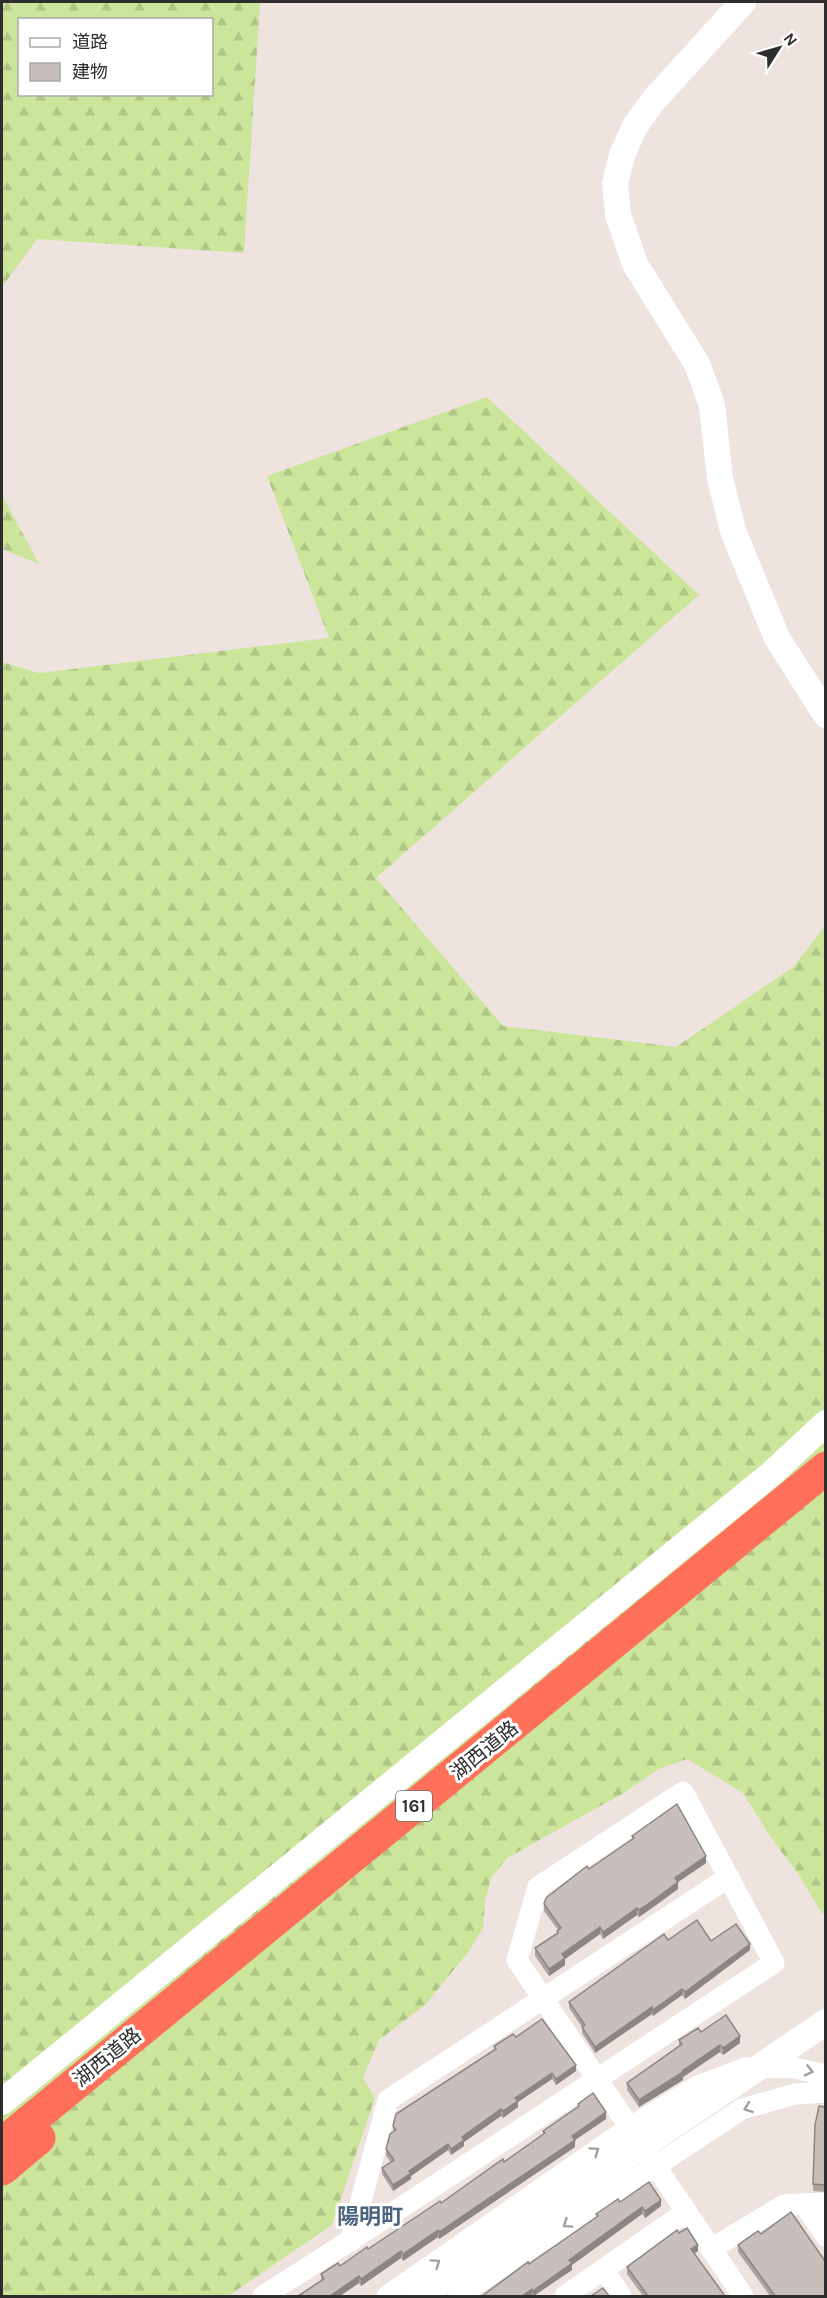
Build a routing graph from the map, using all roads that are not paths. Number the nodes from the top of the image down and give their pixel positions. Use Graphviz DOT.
graph roads {
  1 [pos="743,2"];
  2 [pos="825,715"];
  3 [pos="825,1423"];
  4 [pos="825,1468"];
  5 [pos="825,1495"];
  6 [pos="729,1877"];
  7 [pos="543,1999"];
  8 [pos="825,2022"];
  9 [pos="825,2076"];
  10 [pos="597,2078"];
  11 [pos="825,2092"];
  12 [pos="2,2102"];
  13 [pos="630,2127"];
  14 [pos="2,2144"];
  15 [pos="655,2165"];
  16 [pos="2,2169"];
  17 [pos="825,2203"];
  18 [pos="804,2204"];
  19 [pos="686,2212"];
  20 [pos="825,2236"];
  21 [pos="350,2242"];
  22 [pos="711,2249"];
  23 [pos="604,2270"];
  24 [pos="263,2296"];
  25 [pos="387,2296"];
  26 [pos="420,2296"];
  27 [pos="458,2296"];
  28 [pos="565,2296"];
  29 [pos="621,2296"];
  30 [pos="743,2296"];
  1 -- 2 [label="street"];
  3 -- 12 [label="street"];
  4 -- 14 [label="highway, 湖西道路 / 161"];
  5 -- 16 [label="highway, 湖西道路 / 161"];
  6 -- 7 [label="street"];
  6 -- 7 [label="street"];
  6 -- 10 [label="street"];
  7 -- 10 [label="street"];
  7 -- 21 [label="street"];
  8 -- 26 [label="street"];
  13 -- 9 [label="street, one-way"];
  10 -- 13 [label="street"];
  10 -- 21 [label="street"];
  11 -- 15 [label="street, one-way"];
  13 -- 15 [label="street"];
  25 -- 13 [label="street, one-way"];
  15 -- 19 [label="street"];
  15 -- 27 [label="street, one-way"];
  17 -- 18 [label="street"];
  18 -- 20 [label="street"];
  18 -- 22 [label="street"];
  19 -- 22 [label="street"];
  19 -- 23 [label="street"];
  21 -- 24 [label="street"];
  22 -- 30 [label="street"];
  23 -- 28 [label="street"];
  23 -- 29 [label="street"];
}
